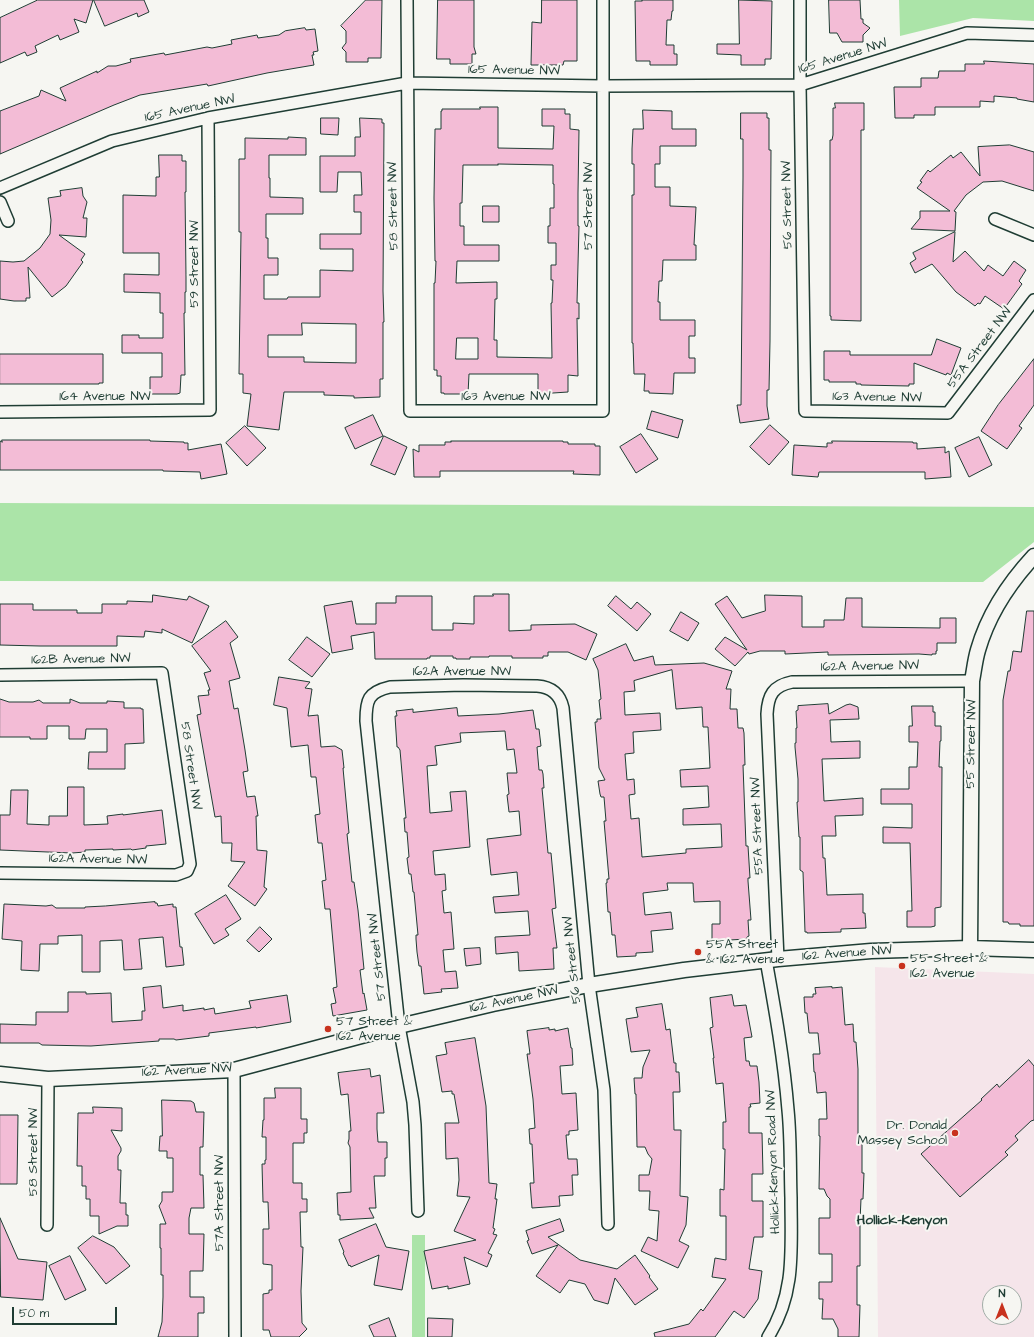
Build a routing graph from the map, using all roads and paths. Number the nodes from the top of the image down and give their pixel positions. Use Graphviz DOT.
graph roads {
  1 [pos="407,0"];
  2 [pos="603,0"];
  3 [pos="800,0"];
  4 [pos="1034,35"];
  5 [pos="406,83"];
  6 [pos="800,85"];
  7 [pos="604,86"];
  8 [pos="208,118"];
  9 [pos="0,188"];
  10 [pos="0,202"];
  11 [pos="995,219"];
  12 [pos="8,221"];
  13 [pos="1034,235"];
  14 [pos="1034,300"];
  15 [pos="210,410"];
  16 [pos="805,410"];
  17 [pos="410,411"];
  18 [pos="0,412"];
  19 [pos="603,412"];
  20 [pos="948,413"];
  21 [pos="1034,556"];
  22 [pos="162,673"];
  23 [pos="0,675"];
  24 [pos="972,680"];
  25 [pos="772,693"];
  26 [pos="558,695"];
  27 [pos="368,700"];
  28 [pos="190,864"];
  29 [pos="0,873"];
  30 [pos="970,948"];
  31 [pos="1034,950"];
  32 [pos="772,959"];
  33 [pos="589,985"];
  34 [pos="399,1026"];
  35 [pos="234,1070"];
  36 [pos="0,1074"];
  37 [pos="48,1079"];
  38 [pos="418,1211"];
  39 [pos="608,1224"];
  40 [pos="48,1225"];
  41 [pos="235,1337"];
  42 [pos="768,1337"];
  1 -- 5 [label="street, 58 Street NW"];
  2 -- 7 [label="street, 57 Street NW"];
  3 -- 6 [label="street, 56 Street NW"];
  4 -- 6 [label="street, 165 Avenue NW"];
  5 -- 7 [label="street, 165 Avenue NW"];
  5 -- 8 [label="street, 165 Avenue NW"];
  5 -- 17 [label="street, 58 Street NW"];
  6 -- 7 [label="street, 165 Avenue NW"];
  6 -- 16 [label="street, 56 Street NW"];
  7 -- 19 [label="street, 57 Street NW"];
  8 -- 9 [label="street, 165 Avenue NW"];
  8 -- 15 [label="street, 59 Street NW"];
  10 -- 12 [label="street"];
  11 -- 13 [label="street"];
  14 -- 20 [label="street, 55A Street NW"];
  15 -- 18 [label="street, 164 Avenue NW"];
  16 -- 20 [label="street, 163 Avenue NW"];
  17 -- 19 [label="street, 163 Avenue NW"];
  21 -- 24 [label="street, 55 Street NW"];
  22 -- 23 [label="street, 162B Avenue NW"];
  22 -- 28 [label="street, 58 Street NW"];
  24 -- 25 [label="street, 162A Avenue NW"];
  24 -- 30 [label="street, 55 Street NW"];
  25 -- 32 [label="street, 55A Street NW"];
  26 -- 27 [label="street, 162A Avenue NW"];
  26 -- 33 [label="street, 56 Street NW"];
  27 -- 34 [label="street, 57 Street NW"];
  28 -- 29 [label="street, 162A Avenue NW"];
  30 -- 31 [label="street, 162 Avenue NW"];
  30 -- 32 [label="street, 162 Avenue NW"];
  32 -- 33 [label="street, 162 Avenue NW"];
  32 -- 42 [label="street, Hollick-Kenyon Road NW"];
  33 -- 34 [label="street, 162 Avenue NW"];
  33 -- 39 [label="street, 56 Street NW"];
  34 -- 35 [label="street, 162 Avenue NW"];
  34 -- 38 [label="street, 57 Street NW"];
  35 -- 37 [label="street, 162 Avenue NW"];
  35 -- 41 [label="street, 57A Street NW"];
  36 -- 37 [label="street, 162 Avenue NW"];
  37 -- 40 [label="street, 58 Street NW"];
}
